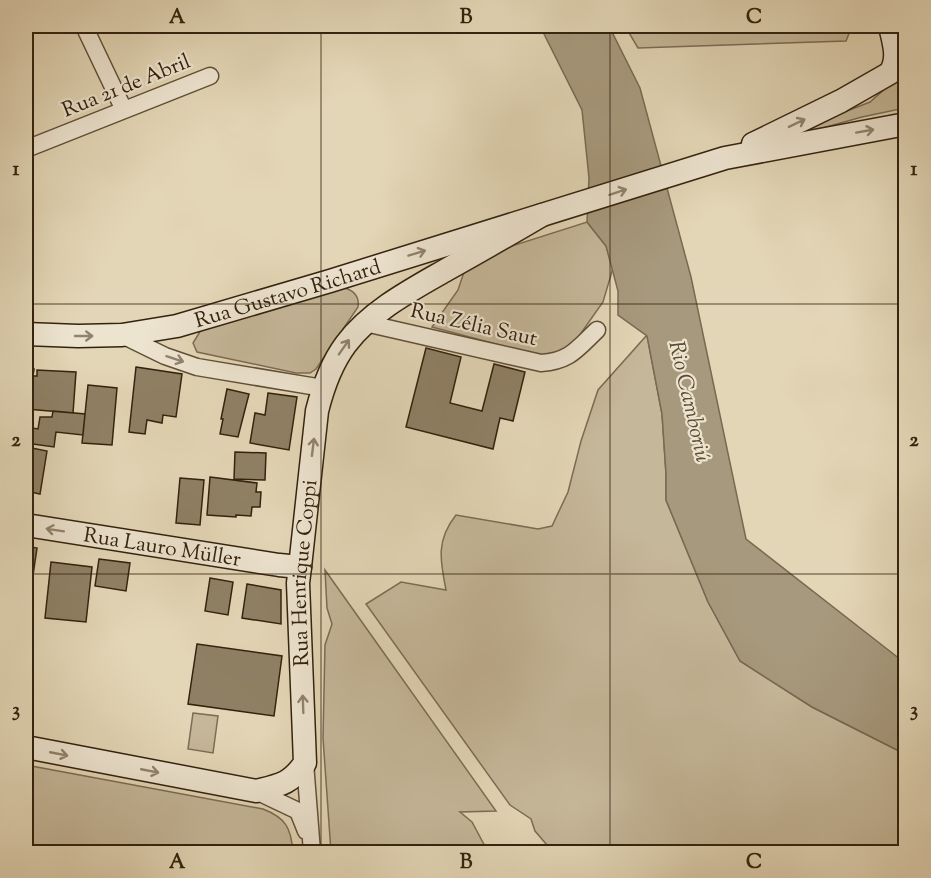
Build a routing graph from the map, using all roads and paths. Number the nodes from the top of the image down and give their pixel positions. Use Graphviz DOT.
graph roads {
  1 [pos="84,26"];
  2 [pos="890,26"];
  3 [pos="210,76"];
  4 [pos="124,110"];
  5 [pos="906,124"];
  6 [pos="26,149"];
  7 [pos="725,158"];
  8 [pos="552,212"];
  9 [pos="371,318"];
  10 [pos="597,330"];
  11 [pos="26,334"];
  12 [pos="122,335"];
  13 [pos="323,388"];
  14 [pos="26,525"];
  15 [pos="300,567"];
  16 [pos="26,747"];
  17 [pos="305,763"];
  18 [pos="256,791"];
  19 [pos="312,850"];
  1 -- 4 [label="street"];
  7 -- 2 [label="main road, Rua Gustavo Richard, one-way"];
  3 -- 4 [label="street, Rua 21 de Abril"];
  4 -- 6 [label="street, Rua 21 de Abril"];
  7 -- 5 [label="main road, Rua Gustavo Richard, one-way"];
  8 -- 7 [label="main road, Rua Gustavo Richard, one-way"];
  8 -- 9 [label="main road, Rua Gustavo Richard"];
  12 -- 8 [label="main road, Rua Gustavo Richard, one-way"];
  9 -- 10 [label="street, Rua Zélia Saut"];
  13 -- 9 [label="main road, Rua Henrique Coppi, one-way"];
  11 -- 12 [label="main road, Rua Gustavo Richard, one-way"];
  12 -- 13 [label="street, one-way"];
  15 -- 13 [label="main road, Rua Henrique Coppi, one-way"];
  15 -- 14 [label="main road, Rua Lauro Müller, one-way"];
  17 -- 15 [label="main road, Rua Henrique Coppi, one-way"];
  16 -- 18 [label="main road, one-way"];
  17 -- 18 [label="main road"];
  17 -- 19 [label="street, Rua Henrique Coppi"];
  18 -- 19 [label="street"];
}
